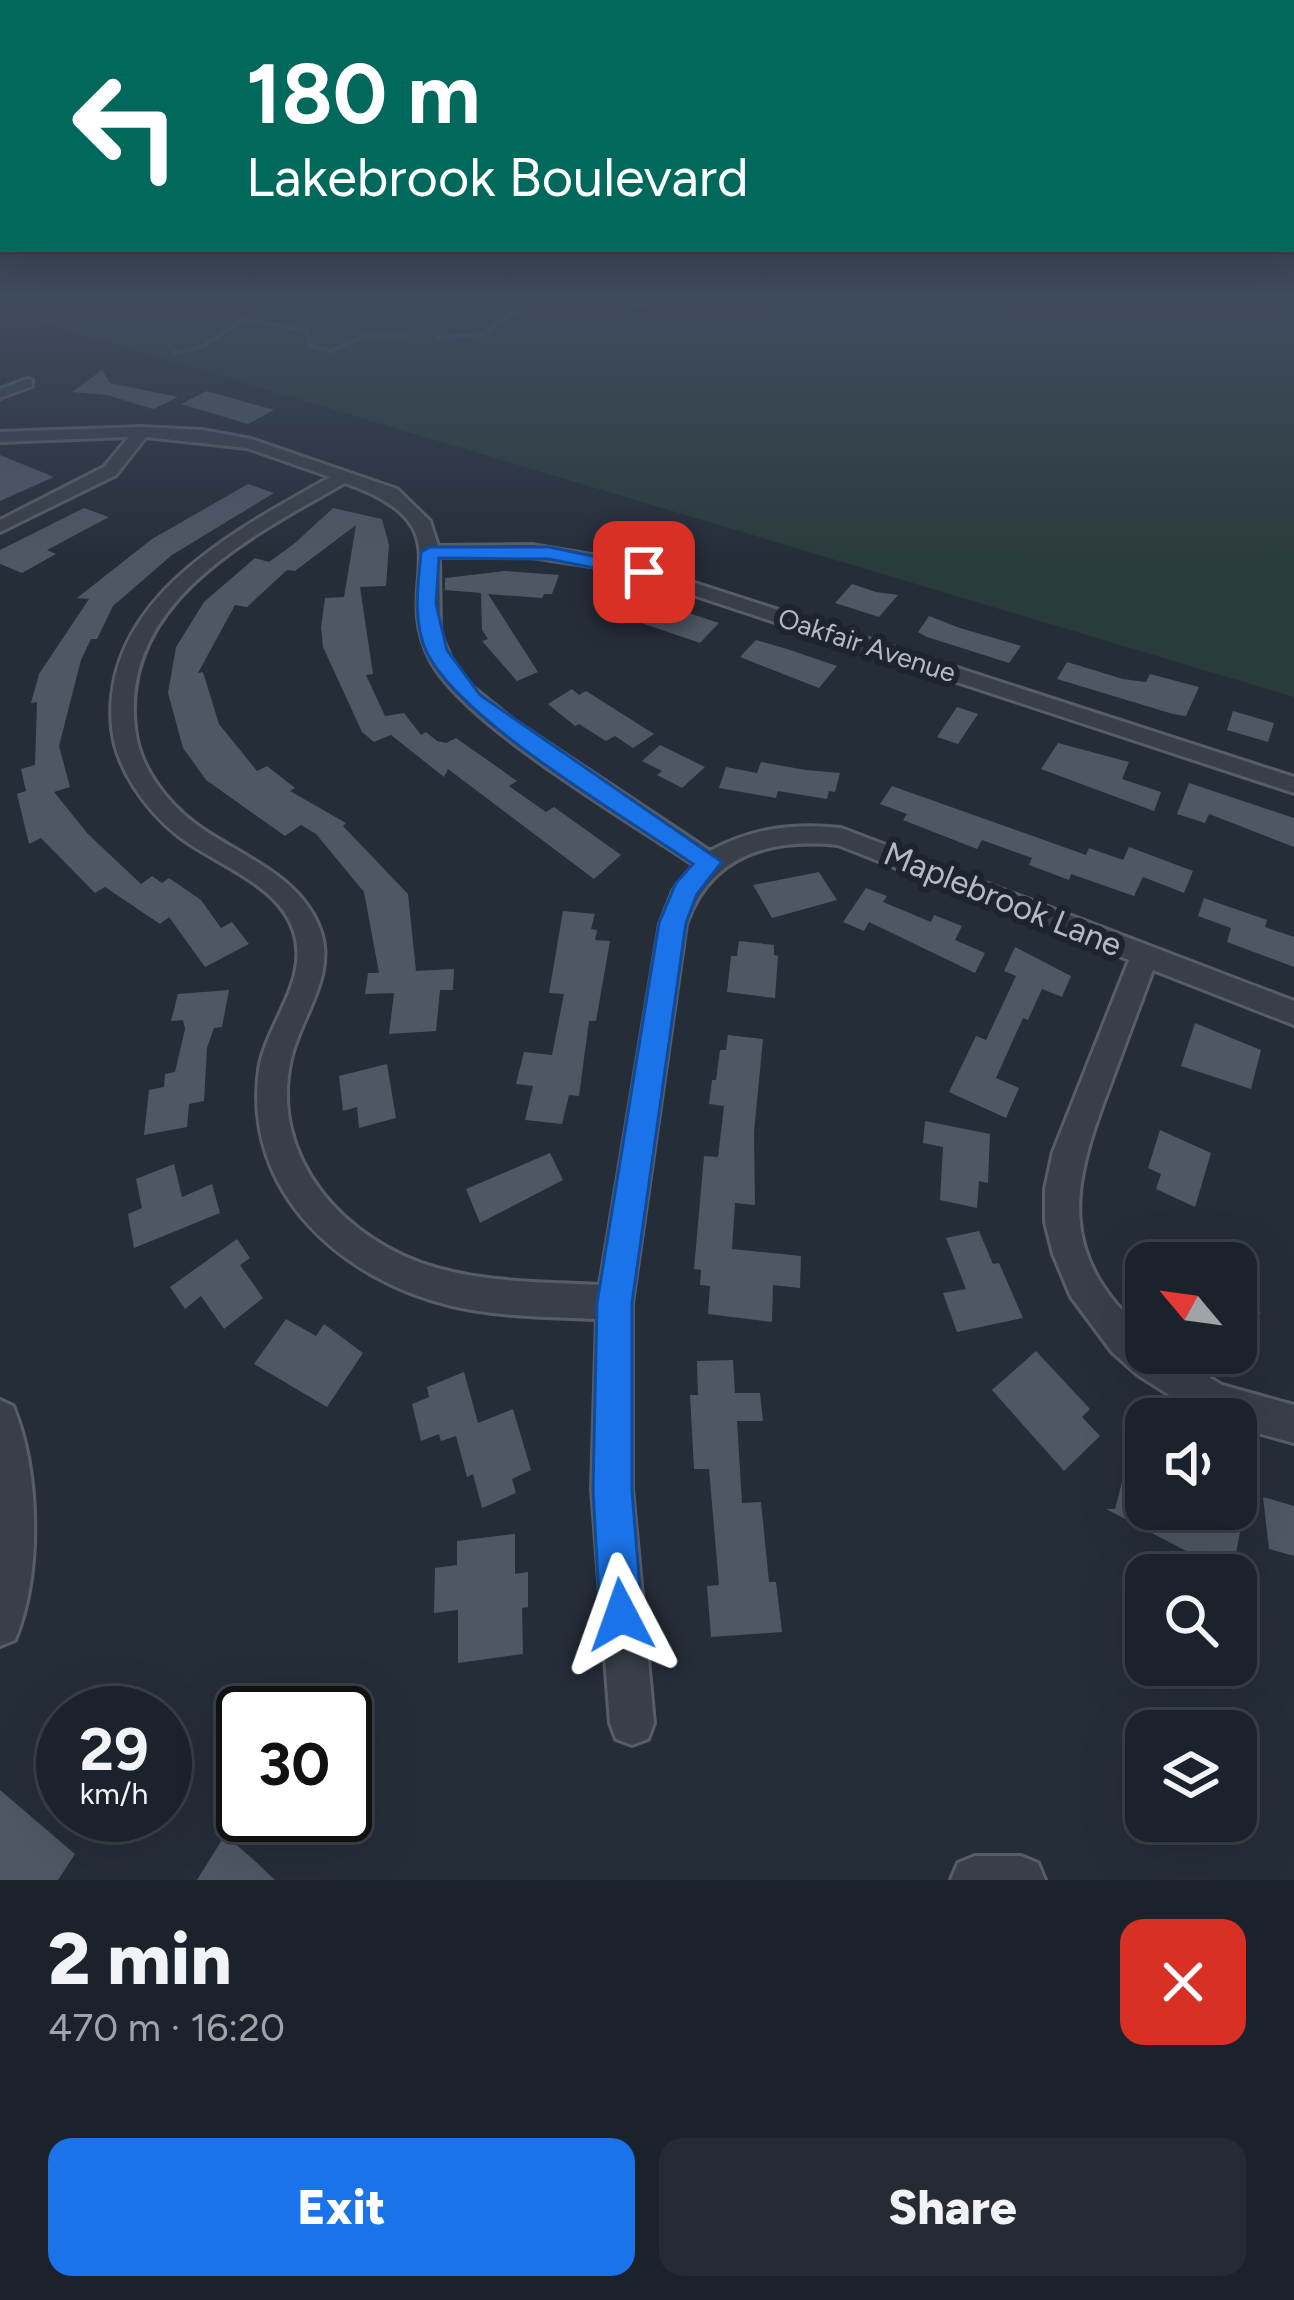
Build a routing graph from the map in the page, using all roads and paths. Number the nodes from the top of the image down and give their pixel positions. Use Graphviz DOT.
graph roads {
  1 [pos="142,432"];
  2 [pos="0,436"];
  3 [pos="346,475"];
  4 [pos="0,527"];
  5 [pos="430,552"];
  6 [pos="1294,785"];
  7 [pos="709,862"];
  8 [pos="1145,955"];
  9 [pos="1294,1013"];
  10 [pos="615,1303"];
  11 [pos="0,1419"];
  12 [pos="1294,1424"];
  13 [pos="0,1625"];
  14 [pos="632,1723"];
  15 [pos="975,1880"];
  16 [pos="1022,1880"];
  1 -- 2 [label="street"];
  1 -- 3 [label="street"];
  1 -- 4 [label="street"];
  3 -- 5 [label="street"];
  3 -- 10 [label="street"];
  5 -- 6 [label="street, Oakfair Avenue"];
  5 -- 7 [label="street"];
  7 -- 8 [label="street, Maplebrook Lane"];
  7 -- 10 [label="street"];
  8 -- 9 [label="street, Maplebrook Lane"];
  8 -- 12 [label="street"];
  10 -- 14 [label="street"];
  11 -- 13 [label="street"];
  15 -- 16 [label="street"];
}
